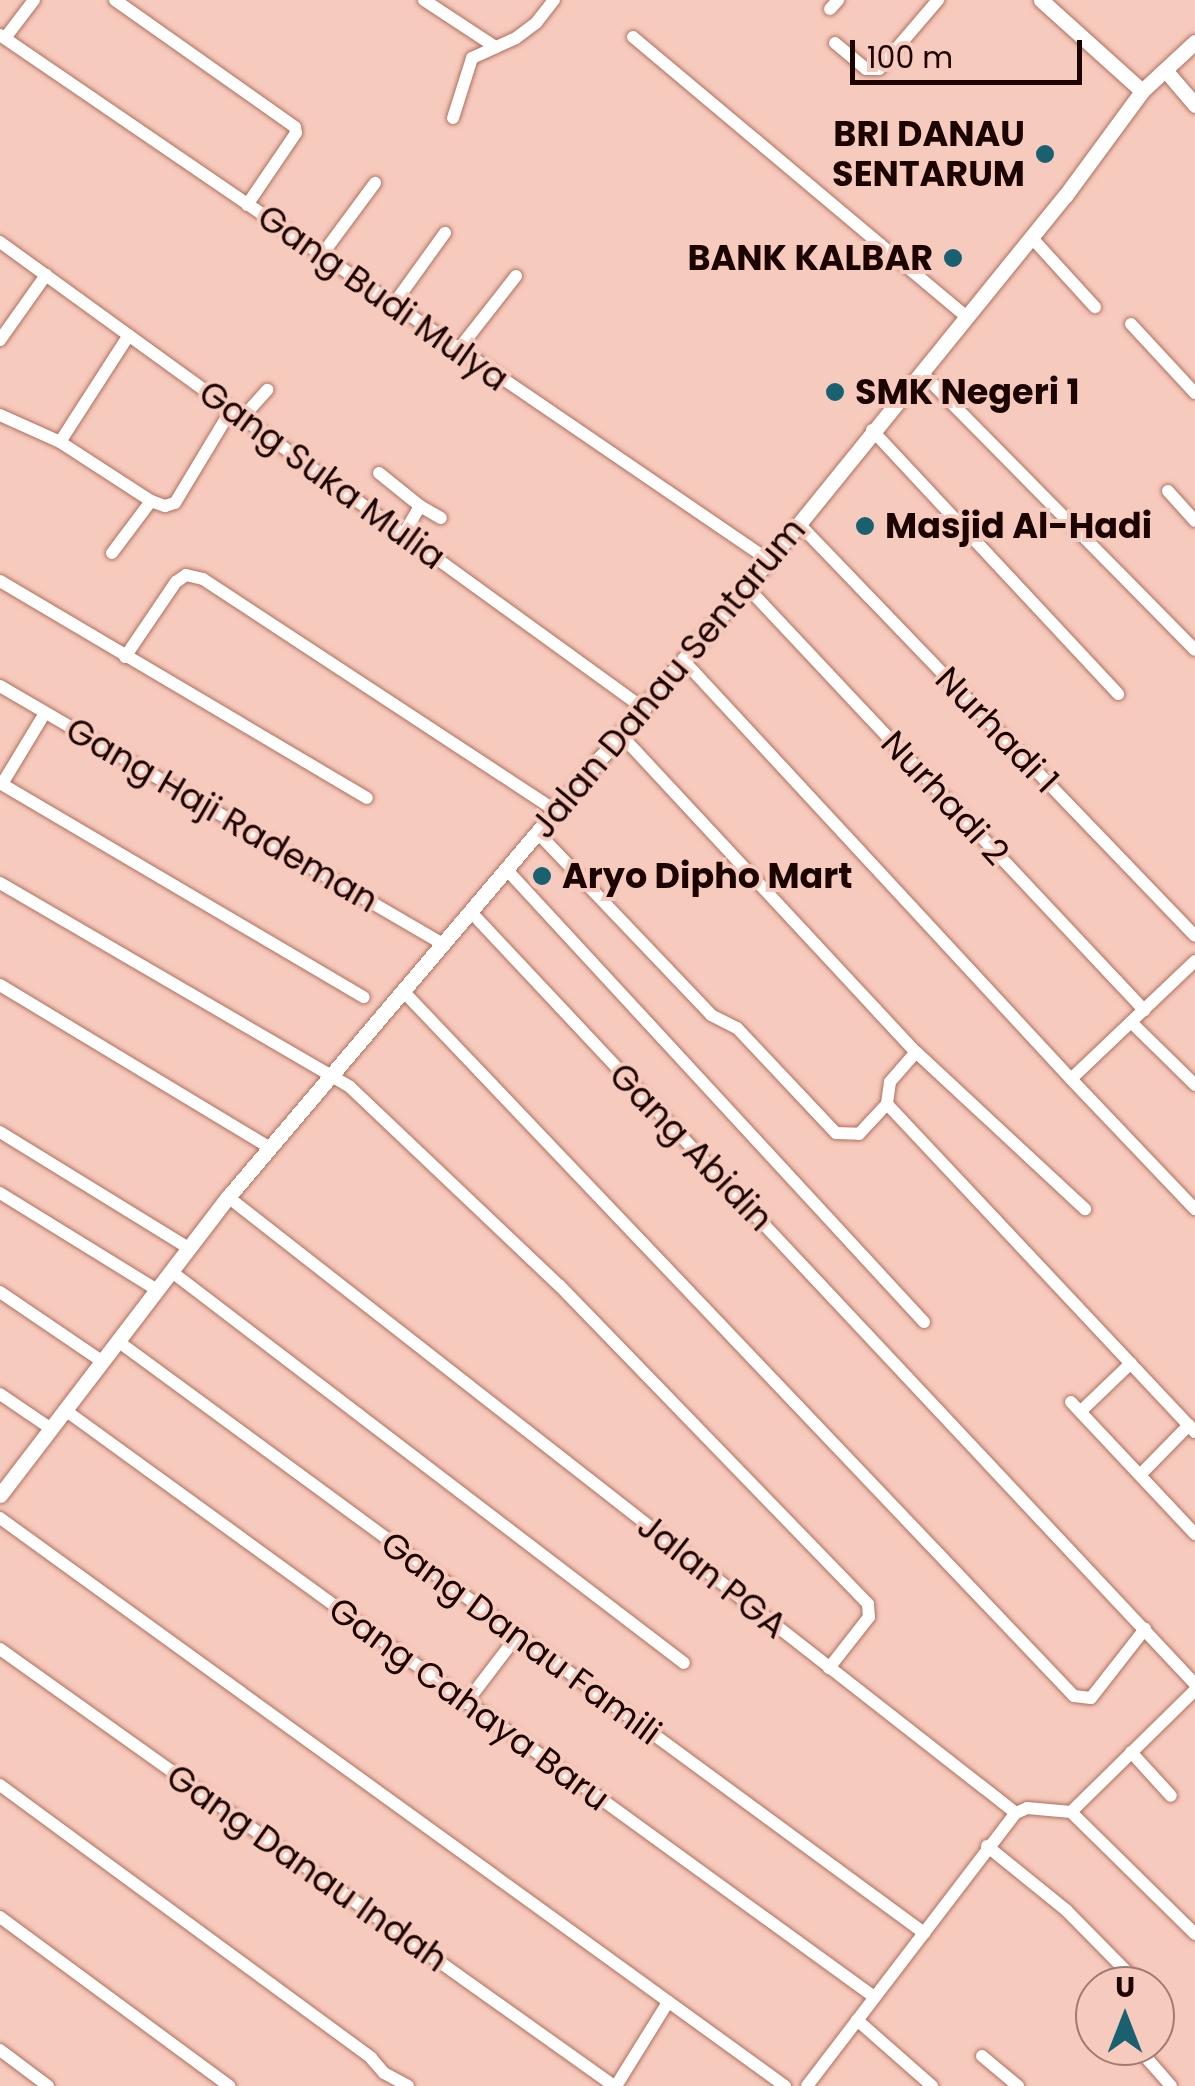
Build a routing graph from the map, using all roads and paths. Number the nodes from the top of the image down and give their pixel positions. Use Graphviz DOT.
graph roads {
  1 [pos="34,0"];
  2 [pos="115,0"];
  3 [pos="424,0"];
  4 [pos="554,0"];
  5 [pos="938,0"];
  6 [pos="1041,0"];
  7 [pos="2,36"];
  8 [pos="633,37"];
  9 [pos="835,42"];
  10 [pos="1195,42"];
  11 [pos="494,46"];
  12 [pos="1166,71"];
  13 [pos="1142,91"];
  14 [pos="1195,105"];
  15 [pos="453,118"];
  16 [pos="375,183"];
  17 [pos="247,205"];
  18 [pos="445,232"];
  19 [pos="1031,237"];
  20 [pos="0,242"];
  21 [pos="321,256"];
  22 [pos="46,276"];
  23 [pos="516,276"];
  24 [pos="393,306"];
  25 [pos="1095,307"];
  26 [pos="966,316"];
  27 [pos="1131,324"];
  28 [pos="129,335"];
  29 [pos="0,340"];
  30 [pos="458,350"];
  31 [pos="922,372"];
  32 [pos="267,390"];
  33 [pos="1195,392"];
  34 [pos="236,414"];
  35 [pos="0,415"];
  36 [pos="872,430"];
  37 [pos="60,442"];
  38 [pos="378,474"];
  39 [pos="1168,491"];
  40 [pos="151,501"];
  41 [pos="420,506"];
  42 [pos="442,518"];
  43 [pos="1195,521"];
  44 [pos="799,524"];
  45 [pos="404,534"];
  46 [pos="112,553"];
  47 [pos="767,559"];
  48 [pos="0,582"];
  49 [pos="746,586"];
  50 [pos="1195,650"];
  51 [pos="125,657"];
  52 [pos="684,661"];
  53 [pos="0,686"];
  54 [pos="1118,694"];
  55 [pos="643,708"];
  56 [pos="45,713"];
  57 [pos="620,734"];
  58 [pos="1,783"];
  59 [pos="366,798"];
  60 [pos="555,810"];
  61 [pos="537,832"];
  62 [pos="507,870"];
  63 [pos="0,883"];
  64 [pos="471,912"];
  65 [pos="1195,936"];
  66 [pos="444,944"];
  67 [pos="1195,962"];
  68 [pos="0,985"];
  69 [pos="403,991"];
  70 [pos="376,1003"];
  71 [pos="1144,1010"];
  72 [pos="1131,1022"];
  73 [pos="916,1052"];
  74 [pos="328,1078"];
  75 [pos="1072,1080"];
  76 [pos="1195,1085"];
  77 [pos="887,1104"];
  78 [pos="0,1132"];
  79 [pos="270,1148"];
  80 [pos="0,1193"];
  81 [pos="228,1198"];
  82 [pos="1085,1209"];
  83 [pos="1195,1209"];
  84 [pos="190,1249"];
  85 [pos="172,1272"];
  86 [pos="157,1290"];
  87 [pos="0,1292"];
  88 [pos="924,1322"];
  89 [pos="119,1342"];
  90 [pos="103,1362"];
  91 [pos="1131,1363"];
  92 [pos="0,1394"];
  93 [pos="65,1410"];
  94 [pos="50,1428"];
  95 [pos="1192,1428"];
  96 [pos="1140,1475"];
  97 [pos="0,1495"];
  98 [pos="0,1518"];
  99 [pos="1195,1534"];
  100 [pos="1145,1629"];
  101 [pos="517,1636"];
  102 [pos="0,1649"];
  103 [pos="684,1664"];
  104 [pos="829,1668"];
  105 [pos="1194,1690"];
  106 [pos="466,1703"];
  107 [pos="1132,1752"];
  108 [pos="0,1784"];
  109 [pos="1171,1796"];
  110 [pos="1016,1812"];
  111 [pos="1071,1812"];
  112 [pos="988,1846"];
  113 [pos="0,1917"];
  114 [pos="924,1933"];
  115 [pos="1195,1934"];
  116 [pos="1121,1966"];
  117 [pos="874,1997"];
  118 [pos="668,2002"];
  119 [pos="857,2020"];
  120 [pos="0,2050"];
  121 [pos="982,2056"];
  122 [pos="1154,2066"];
  123 [pos="48,2086"];
  124 [pos="229,2086"];
  125 [pos="408,2086"];
  126 [pos="615,2086"];
  127 [pos="785,2086"];
  128 [pos="806,2086"];
  129 [pos="932,2086"];
  130 [pos="1018,2086"];
  131 [pos="1172,2086"];
  1 -- 7 [label="street"];
  2 -- 17 [label="street"];
  3 -- 11 [label="street"];
  4 -- 11 [label="street"];
  5 -- 9 [label="street"];
  6 -- 13 [label="street"];
  7 -- 17 [label="street, Gang Budi Mulya"];
  8 -- 26 [label="street"];
  10 -- 12 [label="street, Jalan Danau Sentarum"];
  11 -- 15 [label="street"];
  12 -- 13 [label="street, Jalan Danau Sentarum"];
  12 -- 14 [label="street"];
  13 -- 19 [label="street, Jalan Danau Sentarum"];
  16 -- 21 [label="street"];
  17 -- 21 [label="street, Gang Budi Mulya"];
  18 -- 24 [label="street"];
  19 -- 25 [label="street"];
  19 -- 26 [label="street, Jalan Danau Sentarum"];
  20 -- 22 [label="street, Gang Suka Mulia"];
  21 -- 24 [label="street, Gang Budi Mulya"];
  22 -- 28 [label="street, Gang Suka Mulia"];
  22 -- 29 [label="street"];
  23 -- 30 [label="street"];
  24 -- 30 [label="street, Gang Budi Mulya"];
  26 -- 31 [label="street, Jalan Danau Sentarum"];
  27 -- 33 [label="street"];
  28 -- 34 [label="street, Gang Suka Mulia"];
  28 -- 37 [label="street"];
  30 -- 47 [label="street, Gang Budi Mulya"];
  31 -- 36 [label="street, Jalan Danau Sentarum"];
  31 -- 50 [label="street"];
  32 -- 34 [label="street"];
  34 -- 40 [label="street"];
  34 -- 45 [label="street, Gang Suka Mulia"];
  35 -- 37 [label="street"];
  36 -- 44 [label="street, Jalan Danau Sentarum"];
  36 -- 54 [label="street"];
  37 -- 40 [label="street"];
  38 -- 41 [label="street"];
  39 -- 43 [label="street"];
  40 -- 46 [label="street"];
  41 -- 42 [label="street"];
  41 -- 45 [label="street"];
  44 -- 47 [label="street, Jalan Danau Sentarum"];
  44 -- 65 [label="street, Nurhadi 1"];
  45 -- 55 [label="street, Gang Suka Mulia"];
  47 -- 49 [label="street, Jalan Danau Sentarum"];
  48 -- 51 [label="street"];
  49 -- 52 [label="street, Jalan Danau Sentarum"];
  49 -- 71 [label="street, Nurhadi 2"];
  51 -- 59 [label="street"];
  51 -- 60 [label="street"];
  52 -- 55 [label="street, Jalan Danau Sentarum"];
  52 -- 75 [label="street"];
  53 -- 56 [label="street, Gang Haji Rademan"];
  55 -- 57 [label="street, Jalan Danau Sentarum"];
  56 -- 58 [label="street"];
  56 -- 66 [label="street, Gang Haji Rademan"];
  57 -- 60 [label="street, Jalan Danau Sentarum"];
  57 -- 73 [label="street"];
  58 -- 70 [label="street"];
  60 -- 61 [label="street, Jalan Danau Sentarum"];
  61 -- 62 [label="street, Jalan Danau Sentarum"];
  61 -- 77 [label="street"];
  62 -- 64 [label="street, Jalan Danau Sentarum"];
  62 -- 88 [label="street"];
  63 -- 74 [label="street"];
  64 -- 66 [label="street, Jalan Danau Sentarum"];
  64 -- 100 [label="street, Gang Abidin"];
  66 -- 69 [label="street, Jalan Danau Sentarum"];
  67 -- 71 [label="street"];
  68 -- 79 [label="street"];
  69 -- 70 [label="street, Jalan Danau Sentarum"];
  69 -- 100 [label="street"];
  70 -- 74 [label="street, Jalan Danau Sentarum"];
  71 -- 72 [label="street"];
  72 -- 75 [label="street"];
  72 -- 76 [label="street"];
  73 -- 77 [label="street"];
  73 -- 82 [label="street"];
  74 -- 79 [label="street, Jalan Danau Sentarum"];
  74 -- 104 [label="street"];
  75 -- 83 [label="street"];
  77 -- 91 [label="street"];
  78 -- 84 [label="street"];
  79 -- 81 [label="street, Jalan Danau Sentarum"];
  80 -- 86 [label="street"];
  81 -- 84 [label="street, Jalan Danau Sentarum"];
  81 -- 104 [label="street, Jalan PGA"];
  84 -- 85 [label="street, Jalan Danau Sentarum"];
  85 -- 86 [label="street, Jalan Danau Sentarum"];
  85 -- 103 [label="street"];
  86 -- 89 [label="street, Jalan Danau Sentarum"];
  87 -- 90 [label="street"];
  89 -- 90 [label="street, Jalan Danau Sentarum"];
  89 -- 101 [label="street, Gang Danau Famili"];
  90 -- 93 [label="street, Jalan Danau Sentarum"];
  91 -- 95 [label="street"];
  91 -- 96 [label="street"];
  92 -- 94 [label="street"];
  93 -- 94 [label="street, Jalan Danau Sentarum"];
  93 -- 106 [label="street, Gang Cahaya Baru"];
  94 -- 97 [label="street, Jalan Danau Sentarum"];
  95 -- 96 [label="street"];
  96 -- 99 [label="street"];
  98 -- 118 [label="street"];
  100 -- 105 [label="street, Gang Abidin"];
  101 -- 106 [label="street"];
  101 -- 114 [label="street, Gang Danau Famili"];
  102 -- 126 [label="street, Gang Danau Indah"];
  104 -- 110 [label="street, Jalan PGA"];
  105 -- 107 [label="street"];
  106 -- 117 [label="street, Gang Cahaya Baru"];
  107 -- 109 [label="street"];
  107 -- 111 [label="street"];
  108 -- 125 [label="street"];
  110 -- 111 [label="street"];
  110 -- 112 [label="street"];
  111 -- 115 [label="street"];
  112 -- 114 [label="street"];
  112 -- 116 [label="street"];
  113 -- 124 [label="street"];
  114 -- 117 [label="street"];
  117 -- 119 [label="street"];
  118 -- 126 [label="street"];
  118 -- 127 [label="street"];
  119 -- 128 [label="street"];
  119 -- 129 [label="street"];
  120 -- 123 [label="street"];
  121 -- 130 [label="street"];
  122 -- 131 [label="street"];
}
